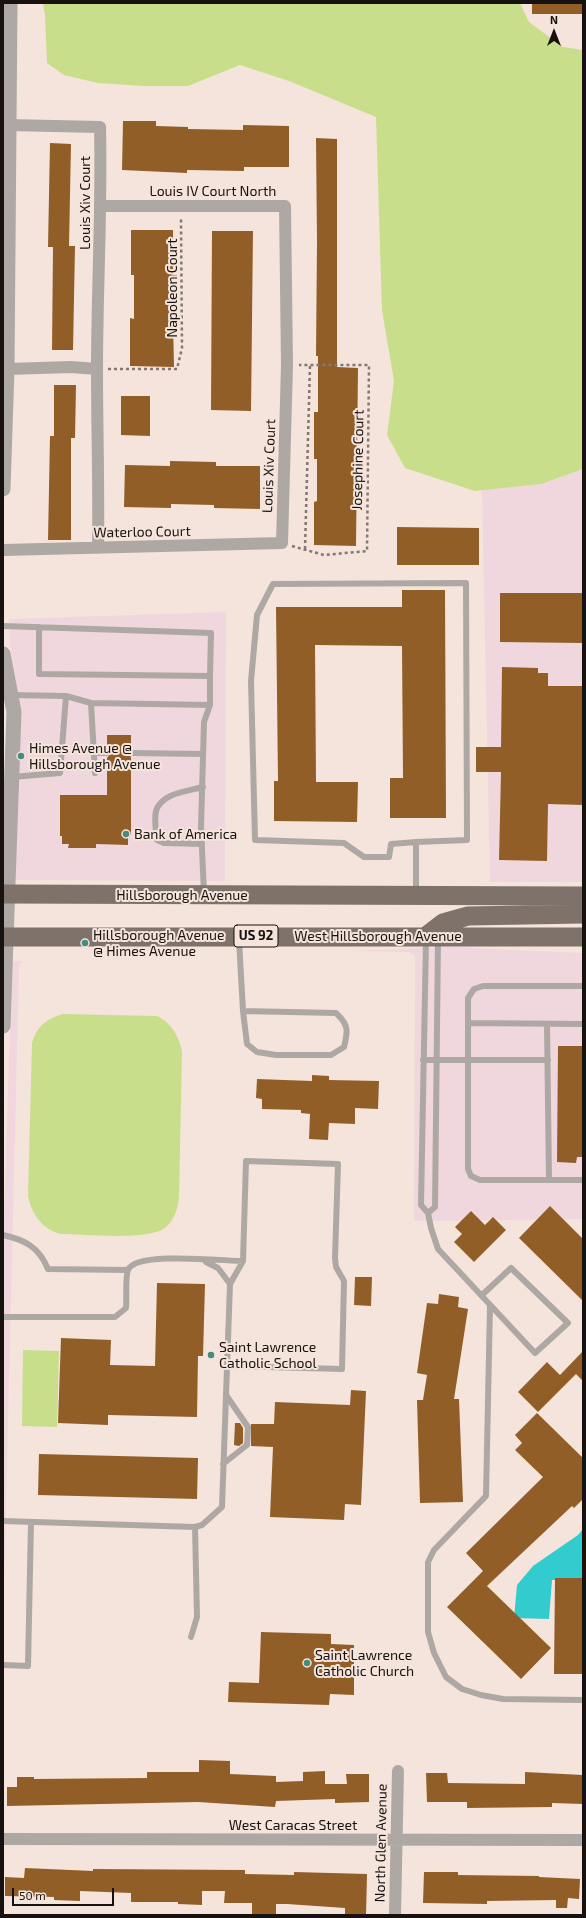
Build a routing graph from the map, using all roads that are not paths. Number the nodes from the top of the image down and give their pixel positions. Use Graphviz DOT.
graph roads {
  1 [pos="10,3"];
  2 [pos="6,108"];
  3 [pos="8,125"];
  4 [pos="101,206"];
  5 [pos="5,314"];
  6 [pos="287,365"];
  7 [pos="7,369"];
  8 [pos="97,369"];
  9 [pos="3,472"];
  10 [pos="3,489"];
  11 [pos="282,544"];
  12 [pos="98,548"];
  13 [pos="3,550"];
  14 [pos="3,626"];
  15 [pos="39,627"];
  16 [pos="3,654"];
  17 [pos="5,671"];
  18 [pos="210,676"];
  19 [pos="7,693"];
  20 [pos="66,696"];
  21 [pos="91,703"];
  22 [pos="210,705"];
  23 [pos="94,753"];
  24 [pos="107,753"];
  25 [pos="131,753"];
  26 [pos="203,754"];
  27 [pos="95,773"];
  28 [pos="11,778"];
  29 [pos="202,787"];
  30 [pos="416,842"];
  31 [pos="202,844"];
  32 [pos="5,894"];
  33 [pos="204,895"];
  34 [pos="416,896"];
  35 [pos="583,896"];
  36 [pos="583,914"];
  37 [pos="239,936"];
  38 [pos="432,936"];
  39 [pos="4,937"];
  40 [pos="583,937"];
  41 [pos="583,986"];
  42 [pos="243,1011"];
  43 [pos="468,1023"];
  44 [pos="547,1024"];
  45 [pos="583,1024"];
  46 [pos="3,1026"];
  47 [pos="423,1060"];
  48 [pos="437,1060"];
  49 [pos="548,1060"];
  50 [pos="468,1061"];
  51 [pos="549,1180"];
  52 [pos="583,1180"];
  53 [pos="428,1213"];
  54 [pos="3,1235"];
  55 [pos="202,1260"];
  56 [pos="243,1261"];
  57 [pos="128,1270"];
  58 [pos="230,1284"];
  59 [pos="482,1296"];
  60 [pos="490,1305"];
  61 [pos="3,1317"];
  62 [pos="227,1366"];
  63 [pos="226,1395"];
  64 [pos="224,1464"];
  65 [pos="3,1521"];
  66 [pos="31,1522"];
  67 [pos="195,1527"];
  68 [pos="191,1637"];
  69 [pos="3,1665"];
  70 [pos="583,1700"];
  71 [pos="398,1771"];
  72 [pos="3,1839"];
  73 [pos="396,1840"];
  74 [pos="583,1840"];
  75 [pos="395,1915"];
  1 -- 2 [label="street"];
  2 -- 3 [label="street"];
  3 -- 4 [label="street, Louis Xiv Court"];
  3 -- 5 [label="street"];
  4 -- 6 [label="street, Louis IV Court North"];
  4 -- 8 [label="street, Louis Xiv Court"];
  5 -- 7 [label="street"];
  6 -- 11 [label="street, Louis Xiv Court"];
  7 -- 8 [label="street"];
  7 -- 9 [label="street"];
  8 -- 12 [label="street, Louis Xiv Court"];
  9 -- 10 [label="street"];
  11 -- 12 [label="street, Waterloo Court"];
  12 -- 13 [label="street, Waterloo Court"];
  14 -- 15 [label="lane"];
  15 -- 18 [label="lane"];
  15 -- 18 [label="lane"];
  16 -- 17 [label="street"];
  17 -- 19 [label="street"];
  18 -- 22 [label="lane"];
  19 -- 20 [label="lane"];
  19 -- 28 [label="street"];
  20 -- 21 [label="lane"];
  20 -- 28 [label="lane"];
  21 -- 22 [label="lane"];
  21 -- 23 [label="lane"];
  22 -- 26 [label="lane"];
  23 -- 24 [label="lane"];
  23 -- 27 [label="lane"];
  25 -- 26 [label="lane"];
  26 -- 29 [label="lane"];
  28 -- 32 [label="street"];
  29 -- 31 [label="lane"];
  29 -- 31 [label="lane"];
  30 -- 30 [label="lane"];
  30 -- 34 [label="lane"];
  31 -- 33 [label="lane"];
  32 -- 33 [label="main road, Hillsborough Avenue"];
  32 -- 39 [label="street"];
  33 -- 34 [label="main road, Hillsborough Avenue"];
  34 -- 35 [label="main road"];
  36 -- 38 [label="main road"];
  37 -- 38 [label="main road, West Hillsborough Avenue / US 92"];
  37 -- 39 [label="main road, West Hillsborough Avenue / US 92"];
  37 -- 42 [label="lane"];
  38 -- 40 [label="main road, West Hillsborough Avenue / US 92"];
  38 -- 47 [label="lane"];
  38 -- 48 [label="lane"];
  39 -- 46 [label="street"];
  41 -- 43 [label="lane"];
  42 -- 42 [label="lane"];
  43 -- 44 [label="lane"];
  43 -- 50 [label="lane"];
  44 -- 45 [label="lane"];
  44 -- 49 [label="lane"];
  47 -- 48 [label="lane"];
  47 -- 53 [label="lane"];
  48 -- 50 [label="lane"];
  48 -- 53 [label="lane"];
  49 -- 50 [label="lane"];
  49 -- 51 [label="lane"];
  50 -- 51 [label="lane"];
  51 -- 52 [label="lane"];
  53 -- 59 [label="lane"];
  54 -- 57 [label="lane"];
  55 -- 56 [label="lane"];
  55 -- 57 [label="lane"];
  55 -- 58 [label="lane"];
  56 -- 58 [label="lane"];
  56 -- 62 [label="lane"];
  57 -- 61 [label="lane"];
  58 -- 62 [label="lane"];
  59 -- 60 [label="lane"];
  59 -- 60 [label="lane"];
  60 -- 70 [label="lane"];
  62 -- 63 [label="lane"];
  63 -- 64 [label="lane"];
  63 -- 64 [label="lane"];
  64 -- 67 [label="lane"];
  65 -- 66 [label="lane"];
  66 -- 67 [label="lane"];
  66 -- 69 [label="lane"];
  67 -- 68 [label="lane"];
  71 -- 73 [label="street, North Glen Avenue"];
  72 -- 73 [label="street, West Caracas Street"];
  73 -- 74 [label="street, West Caracas Street"];
  73 -- 75 [label="street, North Glen Avenue"];
}
